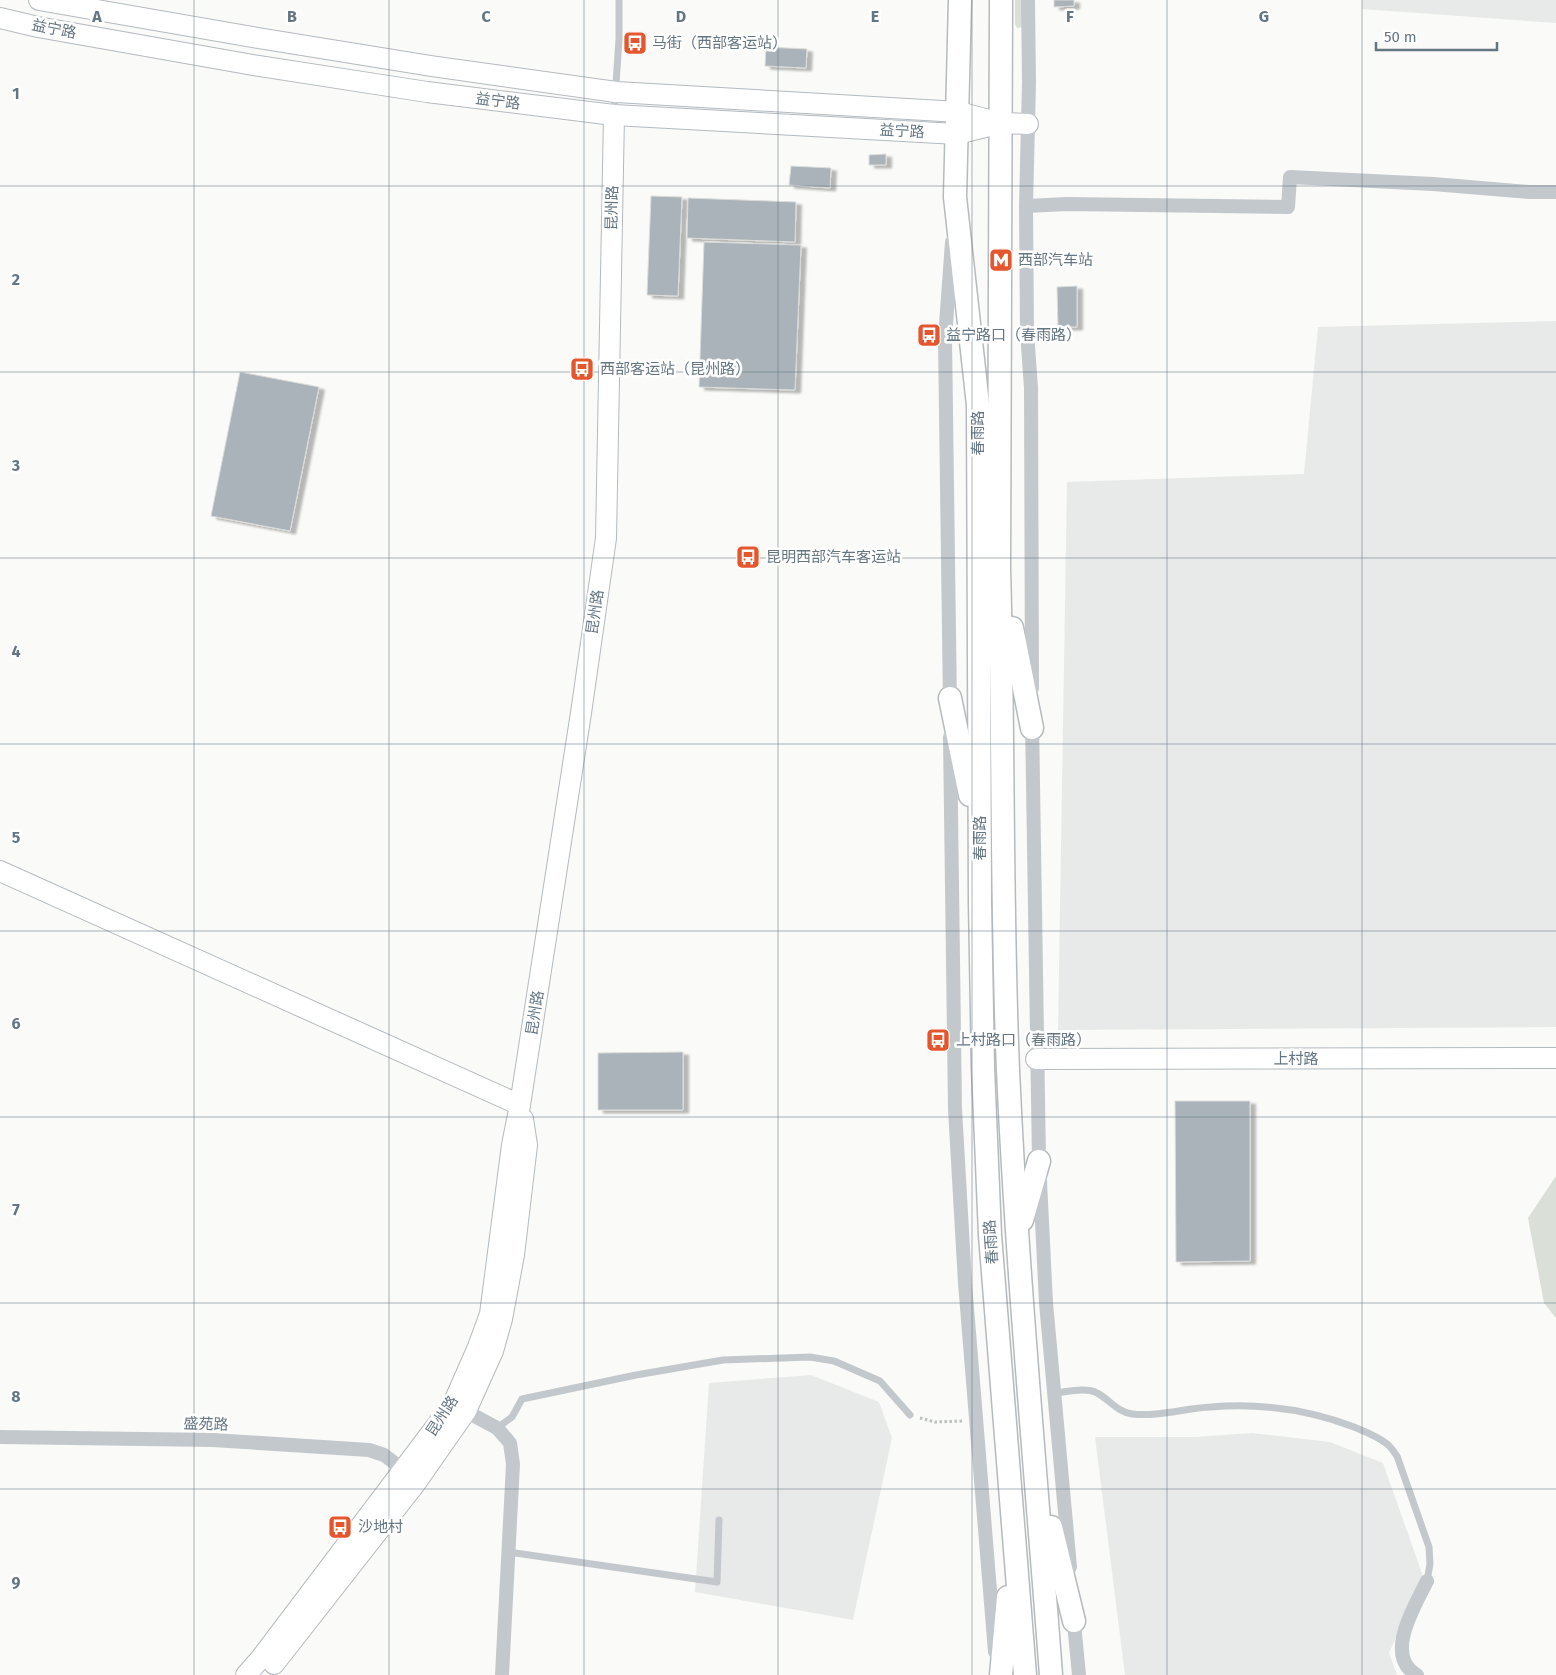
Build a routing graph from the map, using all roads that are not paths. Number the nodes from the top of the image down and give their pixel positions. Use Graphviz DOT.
graph roads {
  1 [pos="39,0"];
  2 [pos="619,0"];
  3 [pos="960,0"];
  4 [pos="1001,0"];
  5 [pos="1028,0"];
  6 [pos="0,18"];
  7 [pos="616,92"];
  8 [pos="959,112"];
  9 [pos="614,115"];
  10 [pos="1001,123"];
  11 [pos="1028,124"];
  12 [pos="957,134"];
  13 [pos="1556,192"];
  14 [pos="956,197"];
  15 [pos="1026,206"];
  16 [pos="1000,569"];
  17 [pos="950,698"];
  18 [pos="1032,728"];
  19 [pos="980,844"];
  20 [pos="0,871"];
  21 [pos="1556,1058"];
  22 [pos="1036,1059"];
  23 [pos="520,1105"];
  24 [pos="1039,1162"];
  25 [pos="1018,1237"];
  26 [pos="1055,1393"];
  27 [pos="459,1408"];
  28 [pos="910,1415"];
  29 [pos="497,1428"];
  30 [pos="0,1437"];
  31 [pos="1035,1466"];
  32 [pos="404,1470"];
  33 [pos="719,1520"];
  34 [pos="1013,1531"];
  35 [pos="508,1552"];
  36 [pos="1427,1581"];
  37 [pos="1074,1621"];
  38 [pos="246,1675"];
  39 [pos="265,1675"];
  40 [pos="502,1675"];
  41 [pos="997,1675"];
  42 [pos="1001,1675"];
  43 [pos="1025,1675"];
  44 [pos="1051,1675"];
  45 [pos="1079,1675"];
  46 [pos="1417,1675"];
  1 -- 7 [label="main road, 益宁路"];
  2 -- 7 [label="lane"];
  3 -- 8 [label="main road, 春雨路"];
  4 -- 10 [label="main road, 春雨路"];
  5 -- 11 [label="street"];
  6 -- 9 [label="main road, 益宁路"];
  7 -- 8 [label="main road, 益宁路"];
  7 -- 9 [label="lane"];
  8 -- 10 [label="main road, 益宁路"];
  8 -- 12 [label="main road, 春雨路"];
  9 -- 12 [label="main road, 益宁路"];
  9 -- 23 [label="main road, 昆州路"];
  10 -- 11 [label="main road, 益宁路"];
  10 -- 12 [label="main road, 益宁路"];
  10 -- 16 [label="main road, 春雨路"];
  11 -- 15 [label="street"];
  12 -- 14 [label="main road, 春雨路"];
  13 -- 15 [label="street"];
  14 -- 17 [label="street"];
  14 -- 19 [label="main road, 春雨路"];
  15 -- 18 [label="street"];
  16 -- 18 [label="main road"];
  16 -- 25 [label="main road, 春雨路"];
  17 -- 19 [label="main road"];
  17 -- 41 [label="street"];
  18 -- 22 [label="street"];
  19 -- 34 [label="main road, 春雨路"];
  20 -- 23 [label="main road"];
  21 -- 22 [label="main road, 上村路"];
  22 -- 24 [label="street"];
  23 -- 27 [label="main road, 昆州路"];
  24 -- 25 [label="main road"];
  24 -- 26 [label="street"];
  25 -- 31 [label="main road, 春雨路"];
  26 -- 36 [label="lane"];
  26 -- 37 [label="street"];
  27 -- 29 [label="street"];
  27 -- 32 [label="main road, 昆州路"];
  27 -- 39 [label="main road, 昆州路"];
  28 -- 29 [label="lane"];
  29 -- 35 [label="street"];
  30 -- 32 [label="street, 盛苑路"];
  31 -- 37 [label="main road"];
  31 -- 44 [label="main road, 春雨路"];
  32 -- 38 [label="main road, 昆州路"];
  33 -- 35 [label="lane"];
  34 -- 42 [label="main road"];
  34 -- 43 [label="main road, 春雨路"];
  35 -- 40 [label="street"];
  36 -- 46 [label="street"];
  37 -- 45 [label="street"];
}
